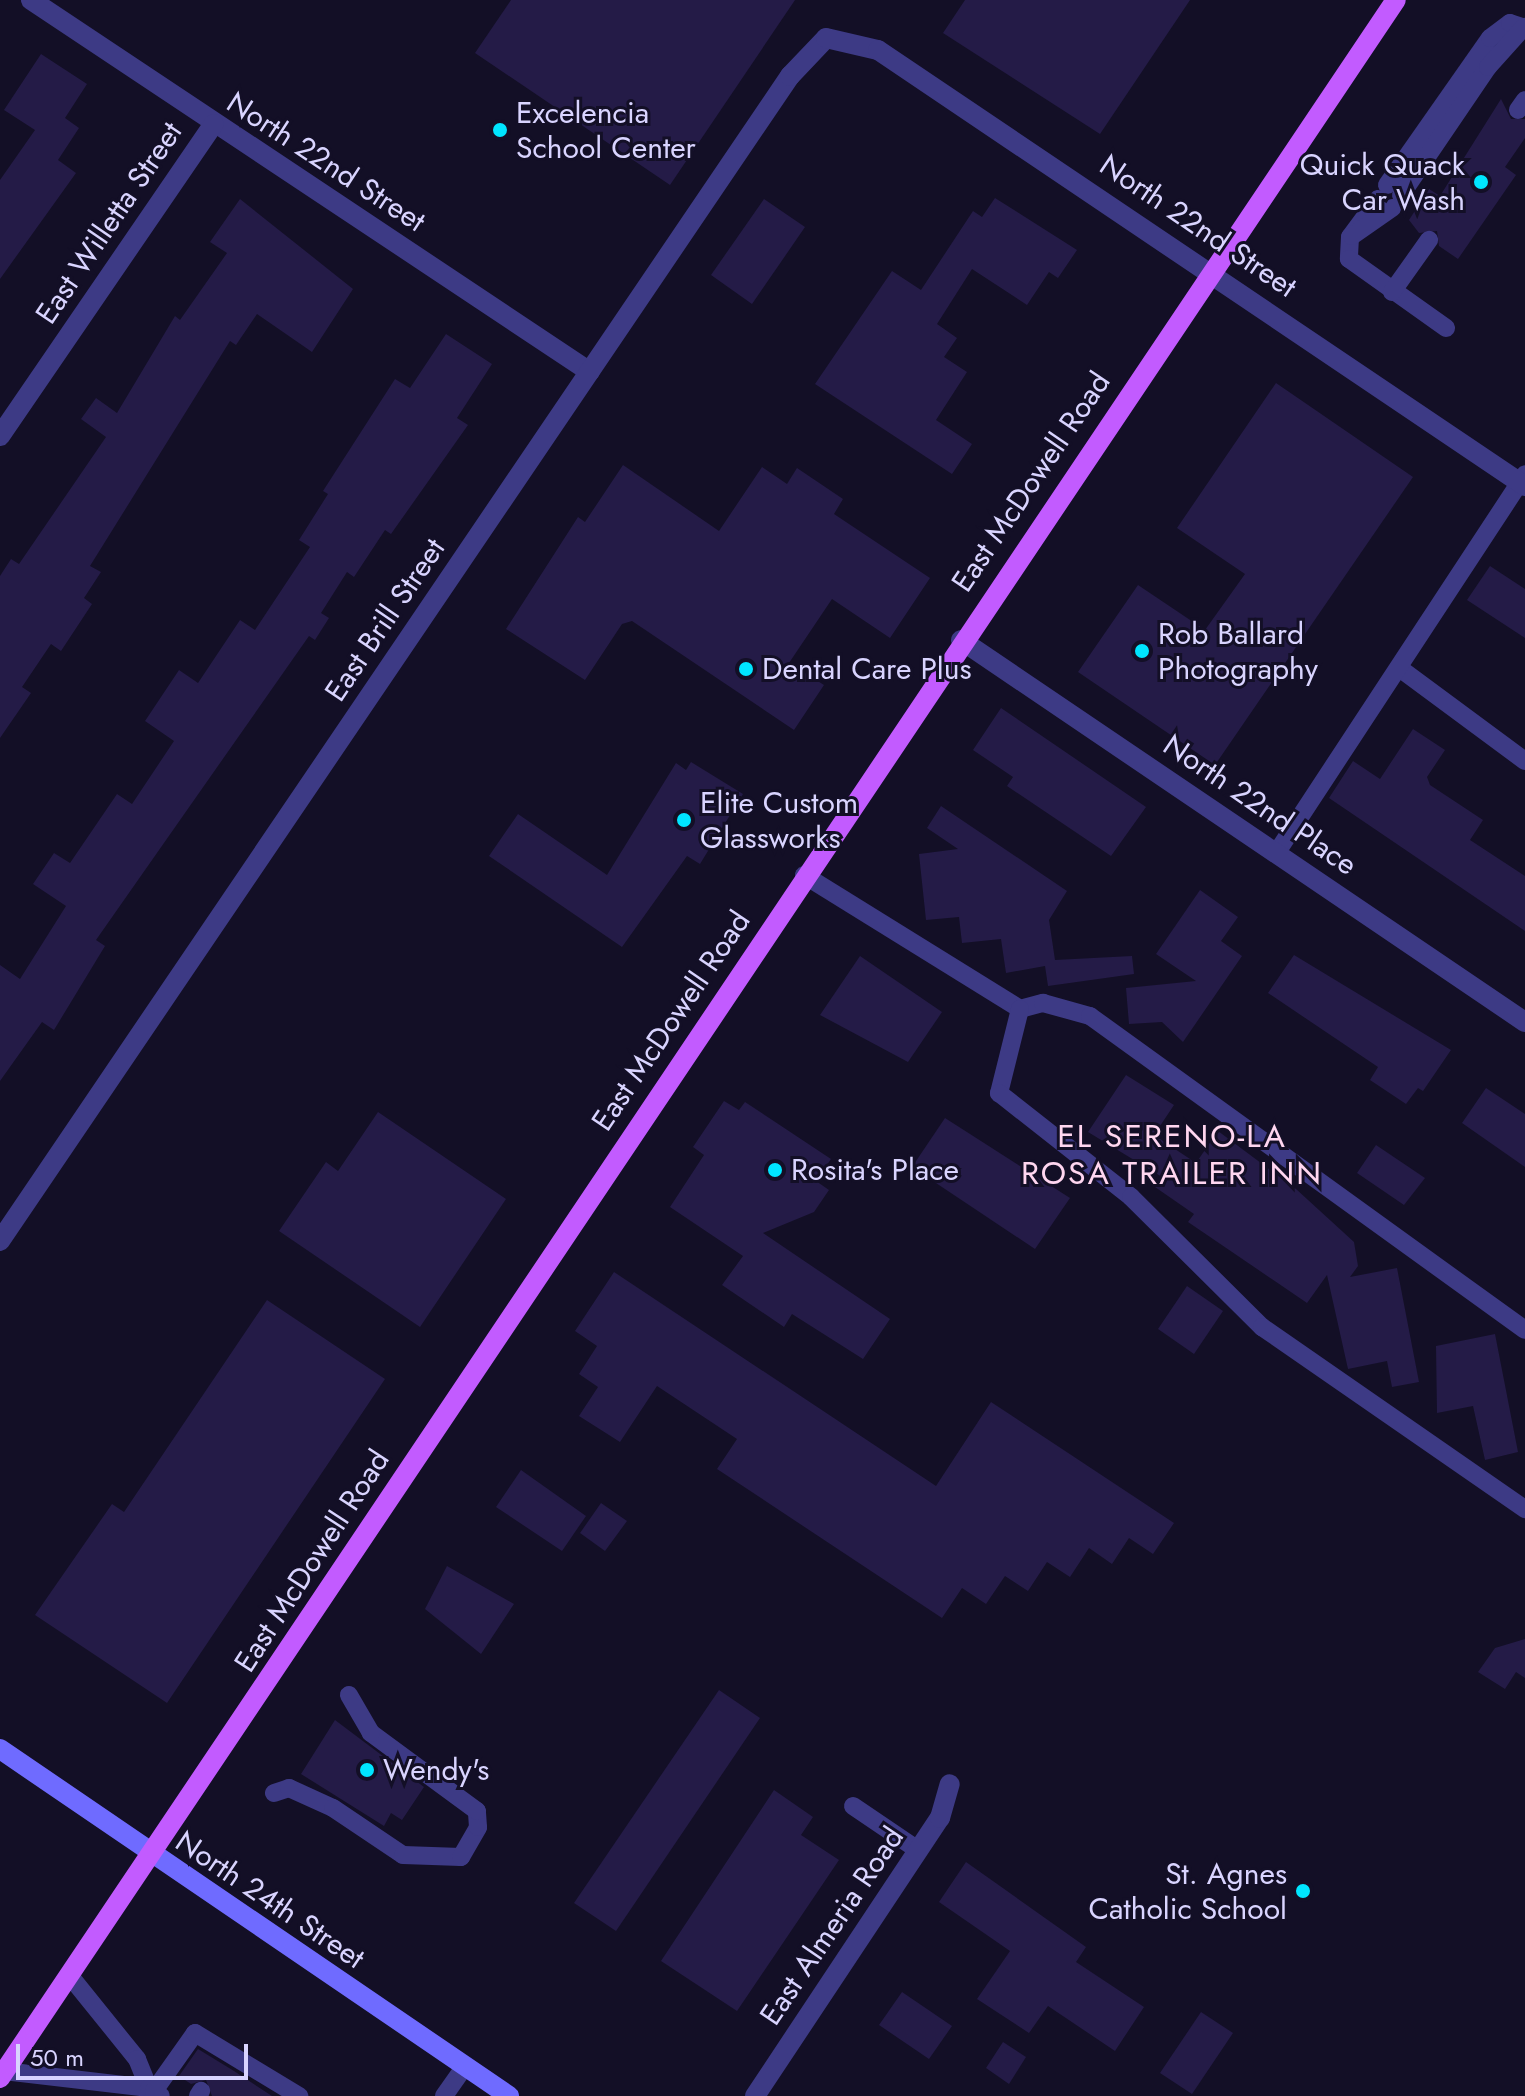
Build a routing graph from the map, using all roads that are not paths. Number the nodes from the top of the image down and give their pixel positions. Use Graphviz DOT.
graph roads {
  1 [pos="31,0"];
  2 [pos="1396,0"];
  3 [pos="1524,28"];
  4 [pos="826,38"];
  5 [pos="214,124"];
  6 [pos="1429,240"];
  7 [pos="1210,269"];
  8 [pos="1392,292"];
  9 [pos="1446,328"];
  10 [pos="590,372"];
  11 [pos="0,436"];
  12 [pos="1523,481"];
  13 [pos="961,640"];
  14 [pos="1402,670"];
  15 [pos="1525,761"];
  16 [pos="1277,852"];
  17 [pos="804,875"];
  18 [pos="1020,1009"];
  19 [pos="1525,1022"];
  20 [pos="0,1241"];
  21 [pos="1525,1330"];
  22 [pos="1525,1509"];
  23 [pos="349,1695"];
  24 [pos="0,1749"];
  25 [pos="950,1784"];
  26 [pos="274,1793"];
  27 [pos="853,1806"];
  28 [pos="918,1850"];
  29 [pos="153,1857"];
  30 [pos="70,1976"];
  31 [pos="464,2067"];
  32 [pos="2,2074"];
  33 [pos="155,2092"];
  34 [pos="295,2095"];
  35 [pos="444,2096"];
  36 [pos="509,2096"];
  37 [pos="755,2096"];
  1 -- 5 [label="street, North 22nd Street"];
  2 -- 7 [label="main road, East McDowell Road"];
  3 -- 8 [label="lane"];
  4 -- 7 [label="street, North 22nd Street"];
  4 -- 10 [label="street, East Brill Street"];
  5 -- 10 [label="street, North 22nd Street"];
  5 -- 11 [label="street, East Willetta Street"];
  6 -- 8 [label="lane"];
  7 -- 12 [label="street, North 22nd Street"];
  7 -- 13 [label="main road, East McDowell Road"];
  8 -- 9 [label="lane"];
  10 -- 20 [label="street, East Brill Street"];
  12 -- 14 [label="lane"];
  13 -- 16 [label="street, North 22nd Place"];
  13 -- 17 [label="main road, East McDowell Road"];
  14 -- 15 [label="lane"];
  14 -- 16 [label="lane"];
  16 -- 19 [label="street, North 22nd Place"];
  17 -- 18 [label="lane"];
  17 -- 29 [label="main road, East McDowell Road"];
  18 -- 21 [label="lane"];
  18 -- 22 [label="lane"];
  23 -- 26 [label="lane"];
  24 -- 29 [label="main road, North 24th Street"];
  25 -- 28 [label="street, East Almeria Road"];
  27 -- 28 [label="lane"];
  28 -- 37 [label="street, East Almeria Road"];
  29 -- 30 [label="main road, East McDowell Road"];
  29 -- 31 [label="main road, North 24th Street"];
  30 -- 32 [label="main road, East McDowell Road"];
  30 -- 33 [label="lane"];
  31 -- 35 [label="lane"];
  31 -- 36 [label="main road, North 24th Street"];
  32 -- 33 [label="lane"];
  33 -- 34 [label="lane"];
}
